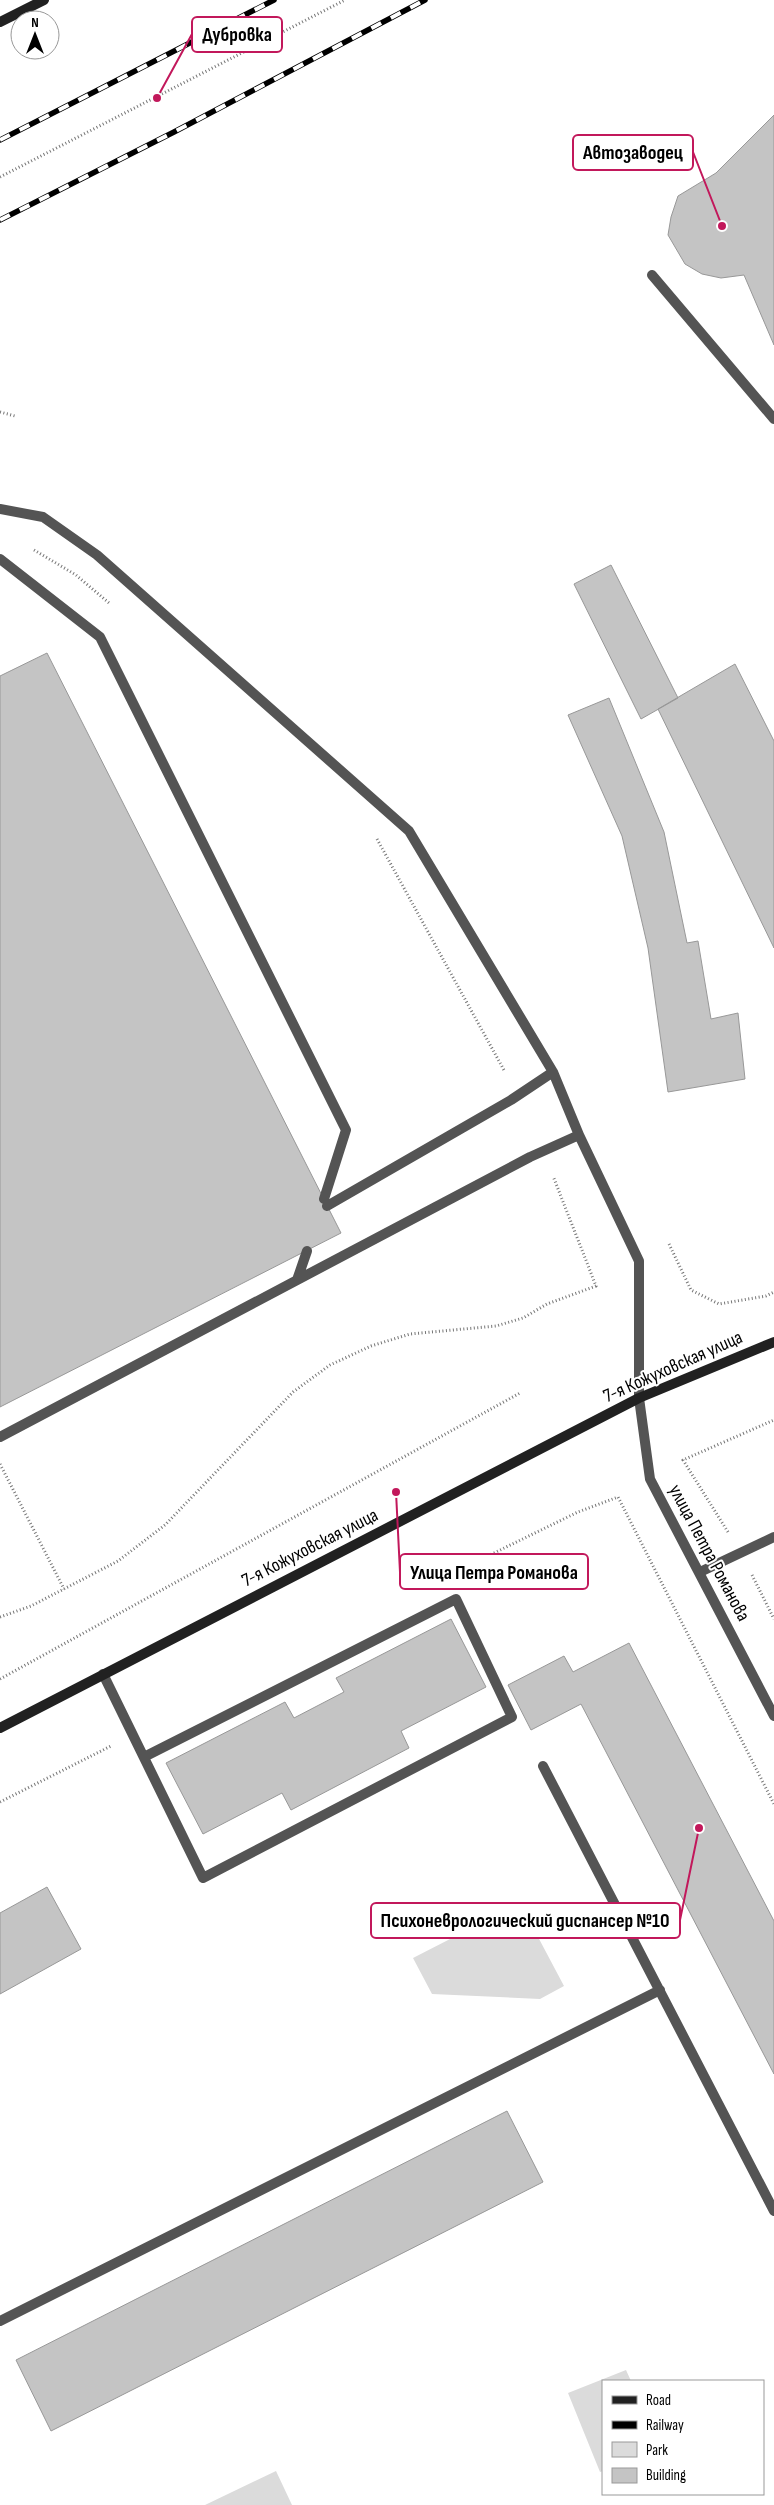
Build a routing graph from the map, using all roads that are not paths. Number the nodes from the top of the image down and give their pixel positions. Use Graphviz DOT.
graph roads {
  1 [pos="44,0"];
  2 [pos="0,22"];
  3 [pos="652,274"];
  4 [pos="774,419"];
  5 [pos="0,509"];
  6 [pos="0,559"];
  7 [pos="553,1072"];
  8 [pos="579,1135"];
  9 [pos="307,1251"];
  10 [pos="297,1280"];
  11 [pos="774,1342"];
  12 [pos="639,1398"];
  13 [pos="0,1437"];
  14 [pos="774,1537"];
  15 [pos="700,1572"];
  16 [pos="104,1674"];
  17 [pos="774,1716"];
  18 [pos="0,1728"];
  19 [pos="144,1757"];
  20 [pos="543,1766"];
  21 [pos="660,1990"];
  22 [pos="774,2211"];
  23 [pos="0,2321"];
  1 -- 2 [label="street"];
  3 -- 4 [label="street"];
  5 -- 7 [label="street, улица Петра Романова"];
  6 -- 7 [label="street"];
  7 -- 8 [label="street, улица Петра Романова"];
  8 -- 10 [label="street"];
  8 -- 12 [label="street, улица Петра Романова"];
  9 -- 10 [label="street"];
  10 -- 13 [label="street"];
  11 -- 12 [label="street, 7-я Кожуховская улица"];
  12 -- 15 [label="street, улица Петра Романова"];
  12 -- 16 [label="street, 7-я Кожуховская улица"];
  14 -- 15 [label="street"];
  15 -- 17 [label="street, улица Петра Романова"];
  16 -- 18 [label="street, 7-я Кожуховская улица"];
  16 -- 19 [label="street"];
  19 -- 19 [label="street"];
  20 -- 21 [label="street"];
  21 -- 22 [label="street"];
  21 -- 23 [label="street"];
}
